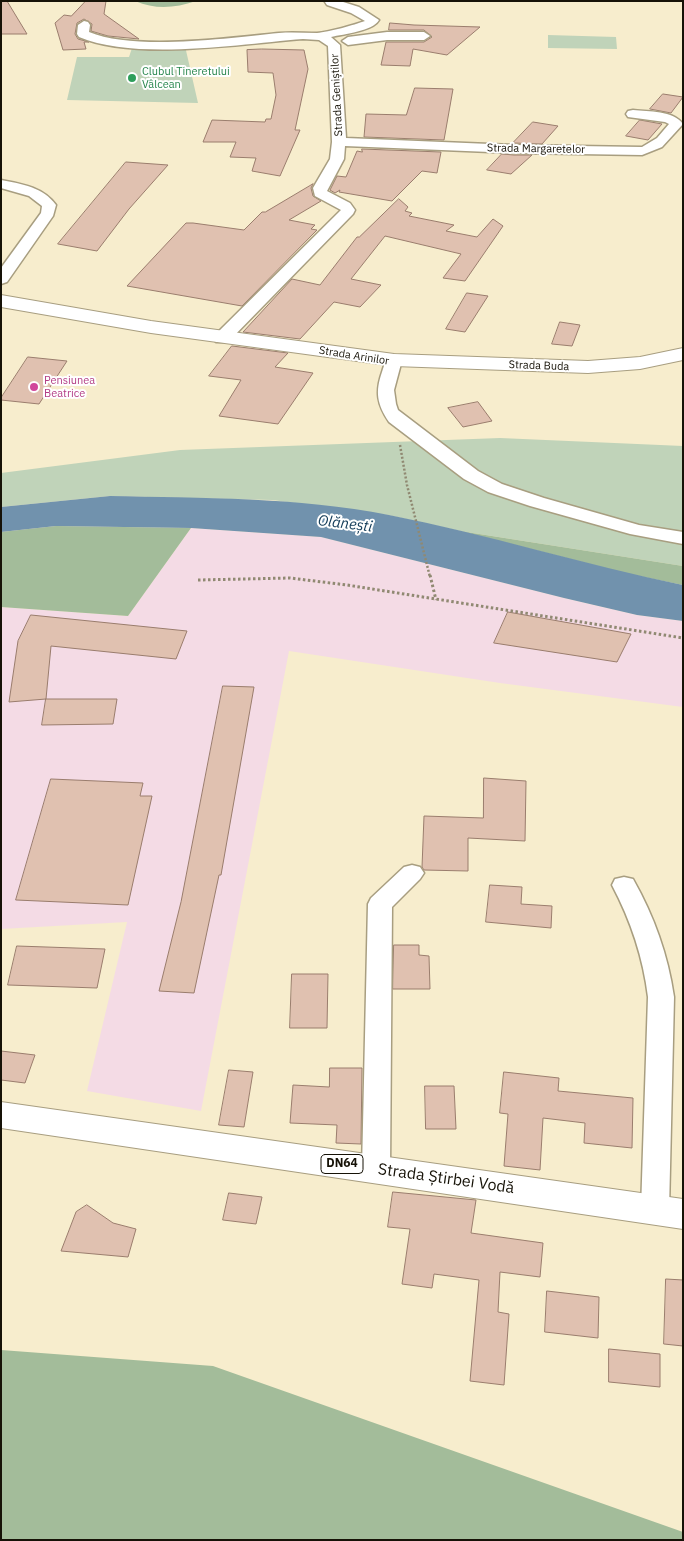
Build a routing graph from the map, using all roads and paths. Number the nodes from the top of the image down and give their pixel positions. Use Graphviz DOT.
graph roads {
  1 [pos="331,2"];
  2 [pos="84,25"];
  3 [pos="318,36"];
  4 [pos="424,36"];
  5 [pos="333,44"];
  6 [pos="633,114"];
  7 [pos="339,142"];
  8 [pos="1,184"];
  9 [pos="1,279"];
  10 [pos="1,301"];
  11 [pos="222,338"];
  12 [pos="683,354"];
  13 [pos="394,360"];
  14 [pos="395,418"];
  15 [pos="683,538"];
  16 [pos="198,580"];
  17 [pos="436,600"];
  18 [pos="683,638"];
  19 [pos="412,873"];
  20 [pos="624,885"];
  21 [pos="1,1115"];
  22 [pos="376,1169"];
  23 [pos="669,1212"];
  1 -- 3 [label="street"];
  2 -- 3 [label="street, Strada Geniștilor"];
  3 -- 5 [label="street, Strada Geniștilor"];
  4 -- 5 [label="street"];
  5 -- 7 [label="street, Strada Geniștilor"];
  6 -- 7 [label="street, Strada Margaretelor"];
  7 -- 11 [label="street, Strada Geniștilor"];
  8 -- 9 [label="street"];
  10 -- 11 [label="street, Strada Arinilor"];
  11 -- 13 [label="street, Strada Arinilor"];
  12 -- 13 [label="street, Strada Buda"];
  13 -- 14 [label="street, Strada Arinilor"];
  14 -- 15 [label="street, Strada Arinilor"];
  14 -- 17 [label="path"];
  16 -- 17 [label="path"];
  17 -- 18 [label="path"];
  19 -- 22 [label="street"];
  20 -- 23 [label="street"];
  21 -- 22 [label="street, Strada Știrbei Vodă / DN64"];
  22 -- 23 [label="street, Strada Știrbei Vodă / DN64"];
}
